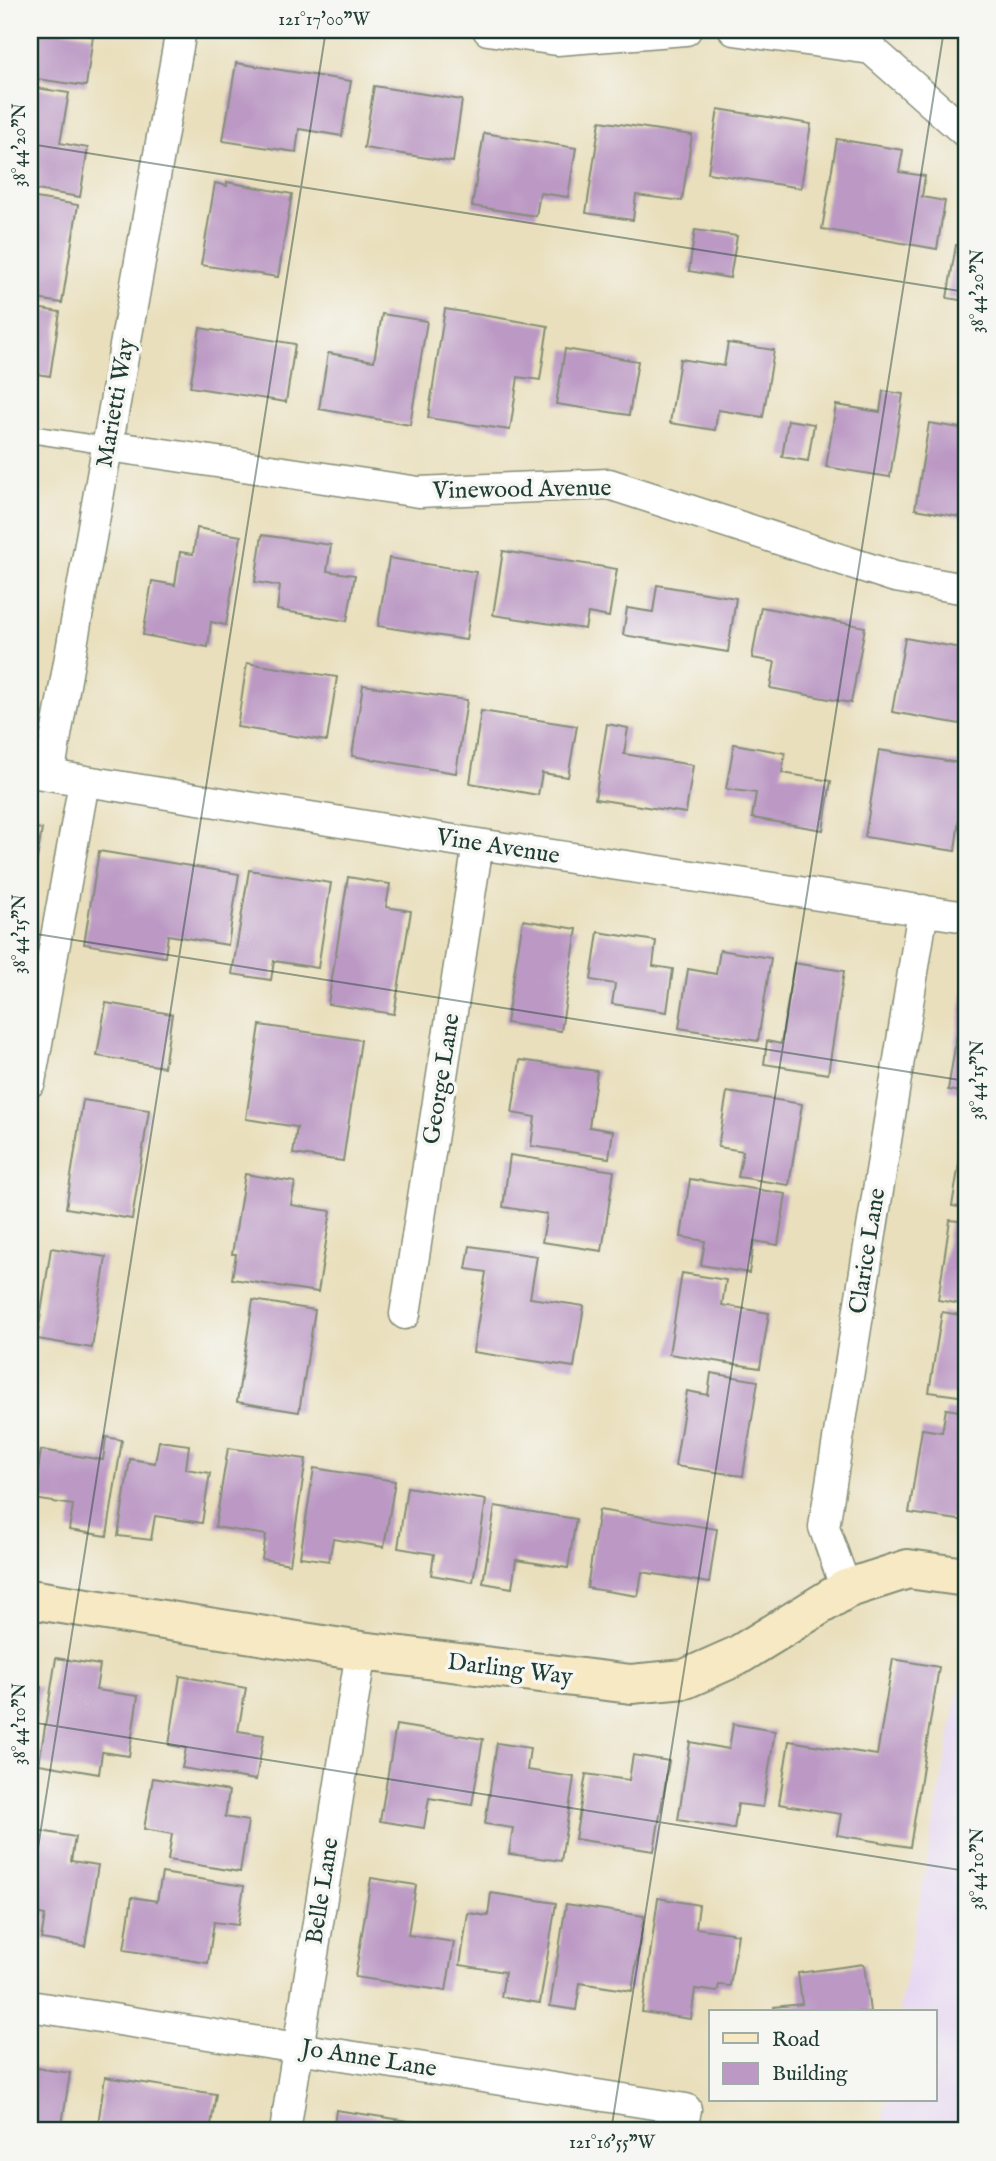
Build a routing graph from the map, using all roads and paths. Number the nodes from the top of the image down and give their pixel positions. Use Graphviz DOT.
graph roads {
  1 [pos="181,30"];
  2 [pos="488,30"];
  3 [pos="686,30"];
  4 [pos="734,30"];
  5 [pos="966,133"];
  6 [pos="30,434"];
  7 [pos="109,446"];
  8 [pos="966,589"];
  9 [pos="39,774"];
  10 [pos="84,782"];
  11 [pos="478,844"];
  12 [pos="923,910"];
  13 [pos="966,917"];
  14 [pos="30,1082"];
  15 [pos="405,1314"];
  16 [pos="966,1577"];
  17 [pos="845,1589"];
  18 [pos="30,1599"];
  19 [pos="362,1651"];
  20 [pos="30,2006"];
  21 [pos="299,2048"];
  22 [pos="285,2131"];
  23 [pos="682,2131"];
  1 -- 7 [label="street, Marietti Way"];
  2 -- 3 [label="street"];
  4 -- 5 [label="street"];
  6 -- 7 [label="lane"];
  7 -- 8 [label="street, Vinewood Avenue"];
  7 -- 9 [label="street, Marietti Way"];
  9 -- 10 [label="street, Vine Avenue"];
  10 -- 11 [label="street, Vine Avenue"];
  10 -- 14 [label="street"];
  11 -- 12 [label="street, Vine Avenue"];
  11 -- 15 [label="street, George Lane"];
  12 -- 13 [label="street, Vine Avenue"];
  12 -- 17 [label="street, Clarice Lane"];
  16 -- 17 [label="street, Darling Way"];
  17 -- 19 [label="street, Darling Way"];
  18 -- 19 [label="street, Darling Way"];
  19 -- 21 [label="street, Belle Lane"];
  20 -- 21 [label="street, Jo Anne Lane"];
  21 -- 22 [label="street, Belle Lane"];
  21 -- 23 [label="street, Jo Anne Lane"];
}
